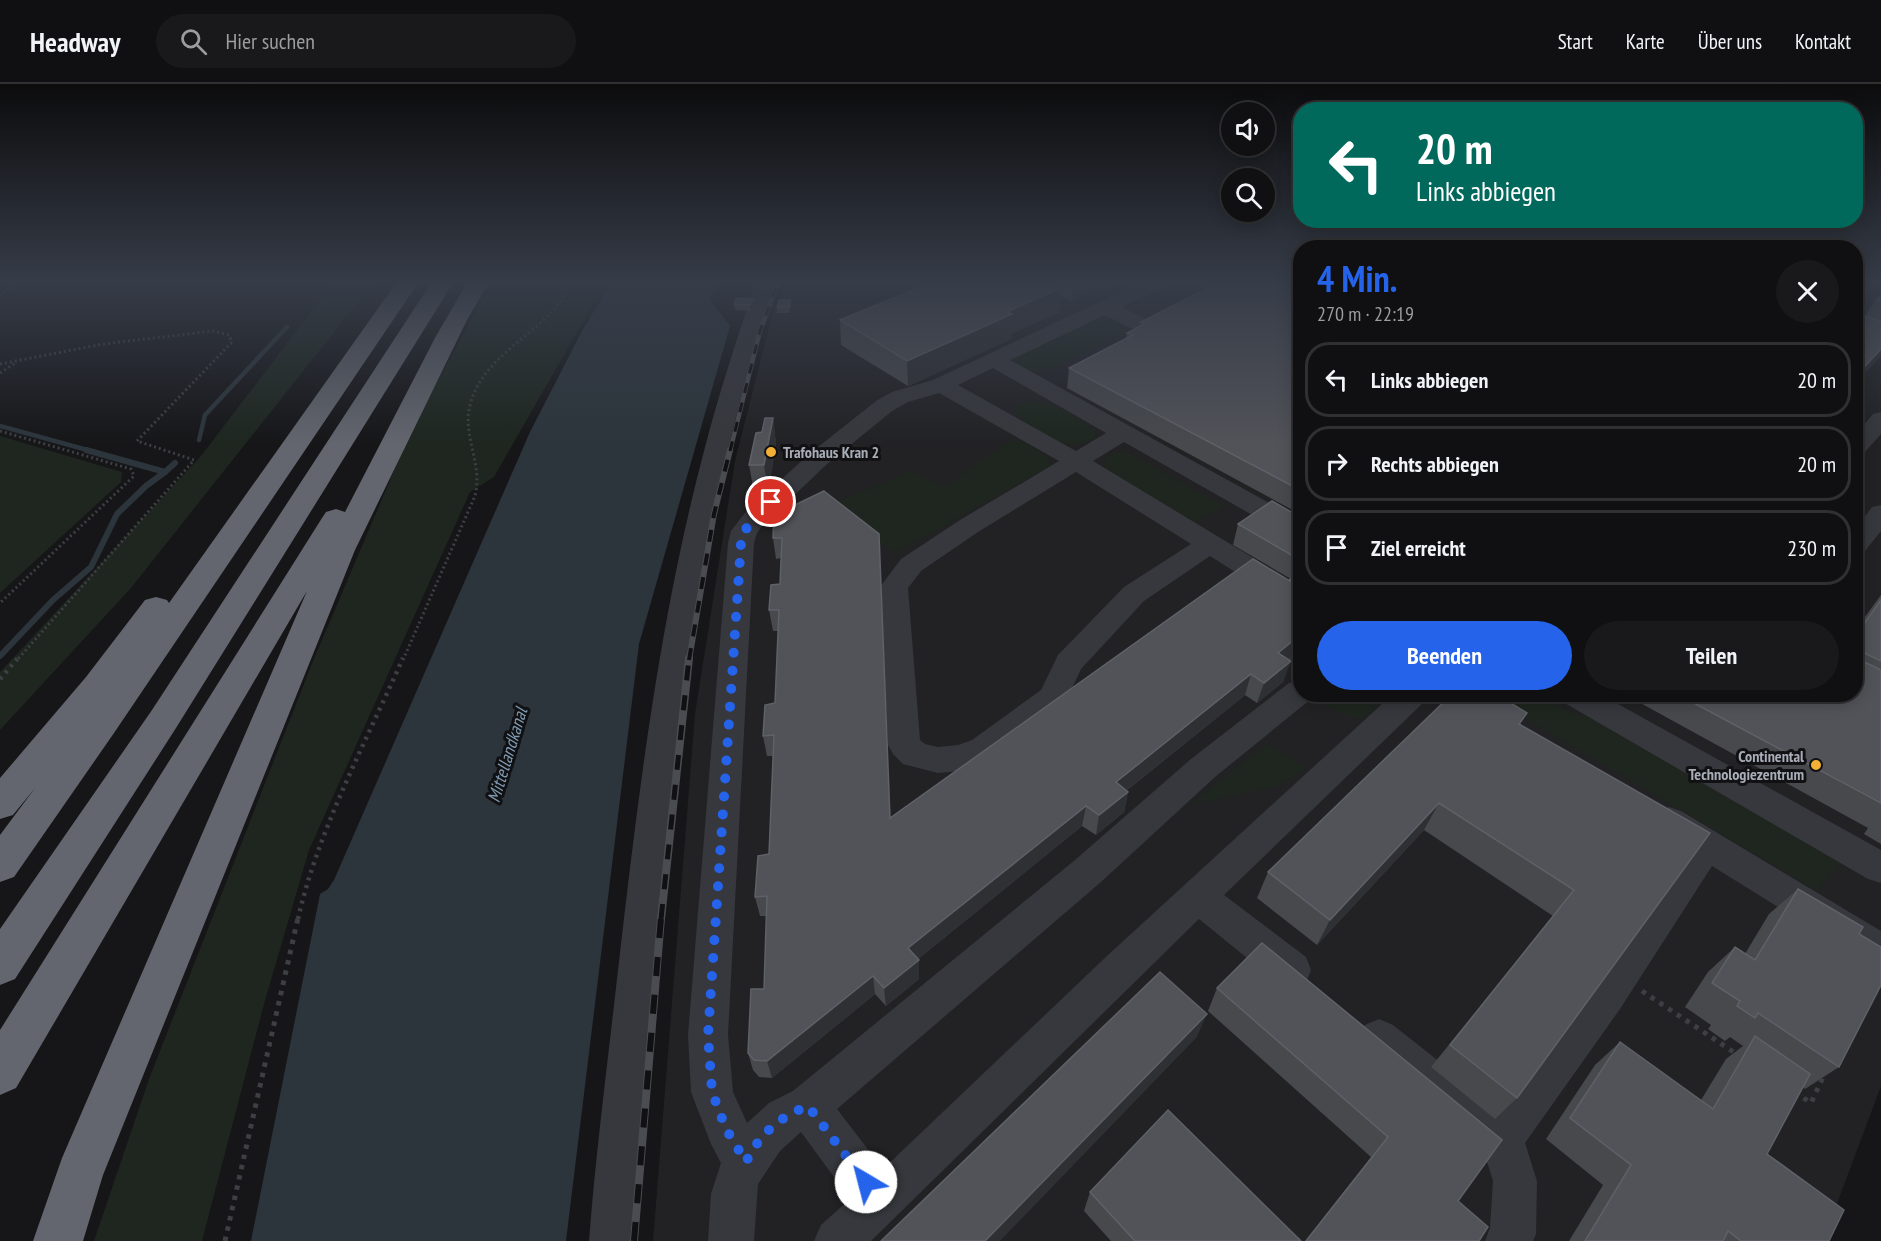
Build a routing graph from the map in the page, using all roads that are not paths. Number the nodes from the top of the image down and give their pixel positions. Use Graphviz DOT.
graph roads {
  1 [pos="367,337"];
  2 [pos="369,337"];
  3 [pos="408,337"];
  4 [pos="446,337"];
  5 [pos="448,337"];
  6 [pos="748,337"];
  7 [pos="1042,337"];
  8 [pos="994,360"];
  9 [pos="941,385"];
  10 [pos="1124,432"];
  11 [pos="1074,460"];
  12 [pos="1881,513"];
  13 [pos="1293,527"];
  14 [pos="1863,536"];
  15 [pos="1210,544"];
  16 [pos="1275,584"];
  17 [pos="1293,697"];
  18 [pos="1405,702"];
  19 [pos="1588,702"];
  20 [pos="1607,702"];
  21 [pos="0,804"];
  22 [pos="1647,807"];
  23 [pos="1707,844"];
  24 [pos="1881,856"];
  25 [pos="0,865"];
  26 [pos="1881,868"];
  27 [pos="1198,897"];
  28 [pos="1881,951"];
  29 [pos="0,965"];
  30 [pos="0,1072"];
  31 [pos="808,1106"];
  32 [pos="1502,1139"];
  33 [pos="746,1162"];
  34 [pos="880,1202"];
  35 [pos="58,1241"];
  36 [pos="612,1241"];
  37 [pos="731,1241"];
  38 [pos="837,1241"];
  39 [pos="1508,1241"];
  1 -- 21 [label="highway"];
  2 -- 25 [label="highway"];
  3 -- 29 [label="highway"];
  4 -- 30 [label="highway"];
  5 -- 35 [label="highway"];
  6 -- 36 [label="lane"];
  7 -- 8 [label="lane"];
  8 -- 9 [label="lane"];
  8 -- 10 [label="lane"];
  9 -- 11 [label="lane"];
  9 -- 33 [label="lane"];
  10 -- 11 [label="lane"];
  10 -- 13 [label="lane"];
  11 -- 15 [label="lane"];
  11 -- 15 [label="lane"];
  12 -- 14 [label="lane"];
  15 -- 16 [label="lane"];
  17 -- 31 [label="lane"];
  18 -- 27 [label="lane"];
  19 -- 26 [label="lane"];
  20 -- 24 [label="lane"];
  22 -- 23 [label="lane"];
  23 -- 28 [label="lane"];
  23 -- 32 [label="lane"];
  27 -- 32 [label="lane"];
  27 -- 34 [label="lane"];
  31 -- 33 [label="lane"];
  31 -- 34 [label="lane"];
  32 -- 39 [label="lane"];
  33 -- 37 [label="lane"];
  34 -- 38 [label="lane"];
}
